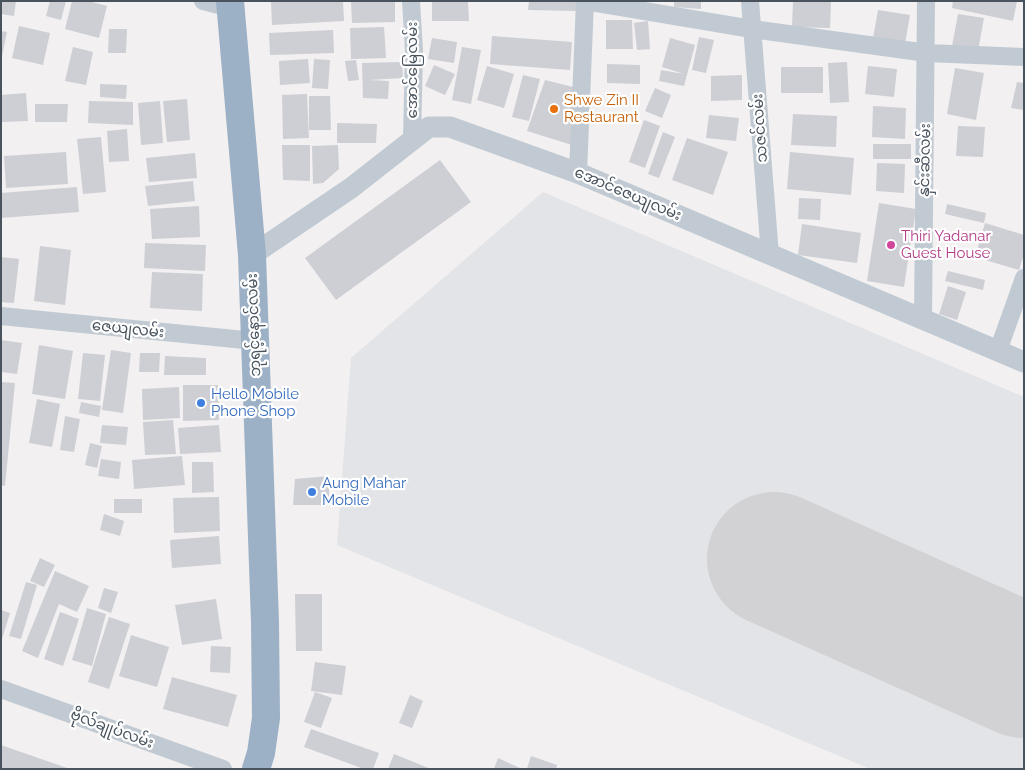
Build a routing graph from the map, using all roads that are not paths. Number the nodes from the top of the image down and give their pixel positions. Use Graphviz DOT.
graph roads {
  1 [pos="203,1"];
  2 [pos="411,1"];
  3 [pos="585,1"];
  4 [pos="750,1"];
  5 [pos="926,1"];
  6 [pos="230,4"];
  7 [pos="752,29"];
  8 [pos="927,53"];
  9 [pos="1024,57"];
  10 [pos="412,139"];
  11 [pos="578,173"];
  12 [pos="252,255"];
  13 [pos="770,255"];
  14 [pos="1024,278"];
  15 [pos="1,316"];
  16 [pos="923,318"];
  17 [pos="255,341"];
  18 [pos="998,351"];
  19 [pos="1024,362"];
  20 [pos="1,689"];
  21 [pos="223,769"];
  22 [pos="256,769"];
  1 -- 6 [label="street"];
  2 -- 10 [label="street, အောင်မြေလမ်း"];
  3 -- 7 [label="street"];
  3 -- 11 [label="street"];
  4 -- 7 [label="street, သဇင်လမ်း"];
  5 -- 8 [label="street, နှင်းဆီလမ်း"];
  6 -- 12 [label="highway, ဘုရင့်နောင်လမ်း"];
  7 -- 8 [label="street"];
  7 -- 13 [label="street, သဇင်လမ်း"];
  8 -- 9 [label="street"];
  8 -- 16 [label="street, နှင်းဆီလမ်း"];
  10 -- 11 [label="street, အောင်ဇေယျလမ်း"];
  10 -- 12 [label="street, အောင်ဇေယျလမ်း"];
  11 -- 13 [label="street, အောင်ဇေယျလမ်း"];
  12 -- 17 [label="highway, ဘုရင့်နောင်လမ်း"];
  13 -- 16 [label="street, အောင်ဇေယျလမ်း"];
  14 -- 18 [label="street"];
  15 -- 17 [label="street, ဇေယျလမ်း"];
  16 -- 18 [label="street, အောင်ဇေယျလမ်း"];
  17 -- 22 [label="highway, ဘုရင့်နောင်လမ်း"];
  18 -- 19 [label="street, အောင်ဇေယျလမ်း"];
  20 -- 21 [label="street, ဗိုလ်ချုပ်လမ်း"];
}
